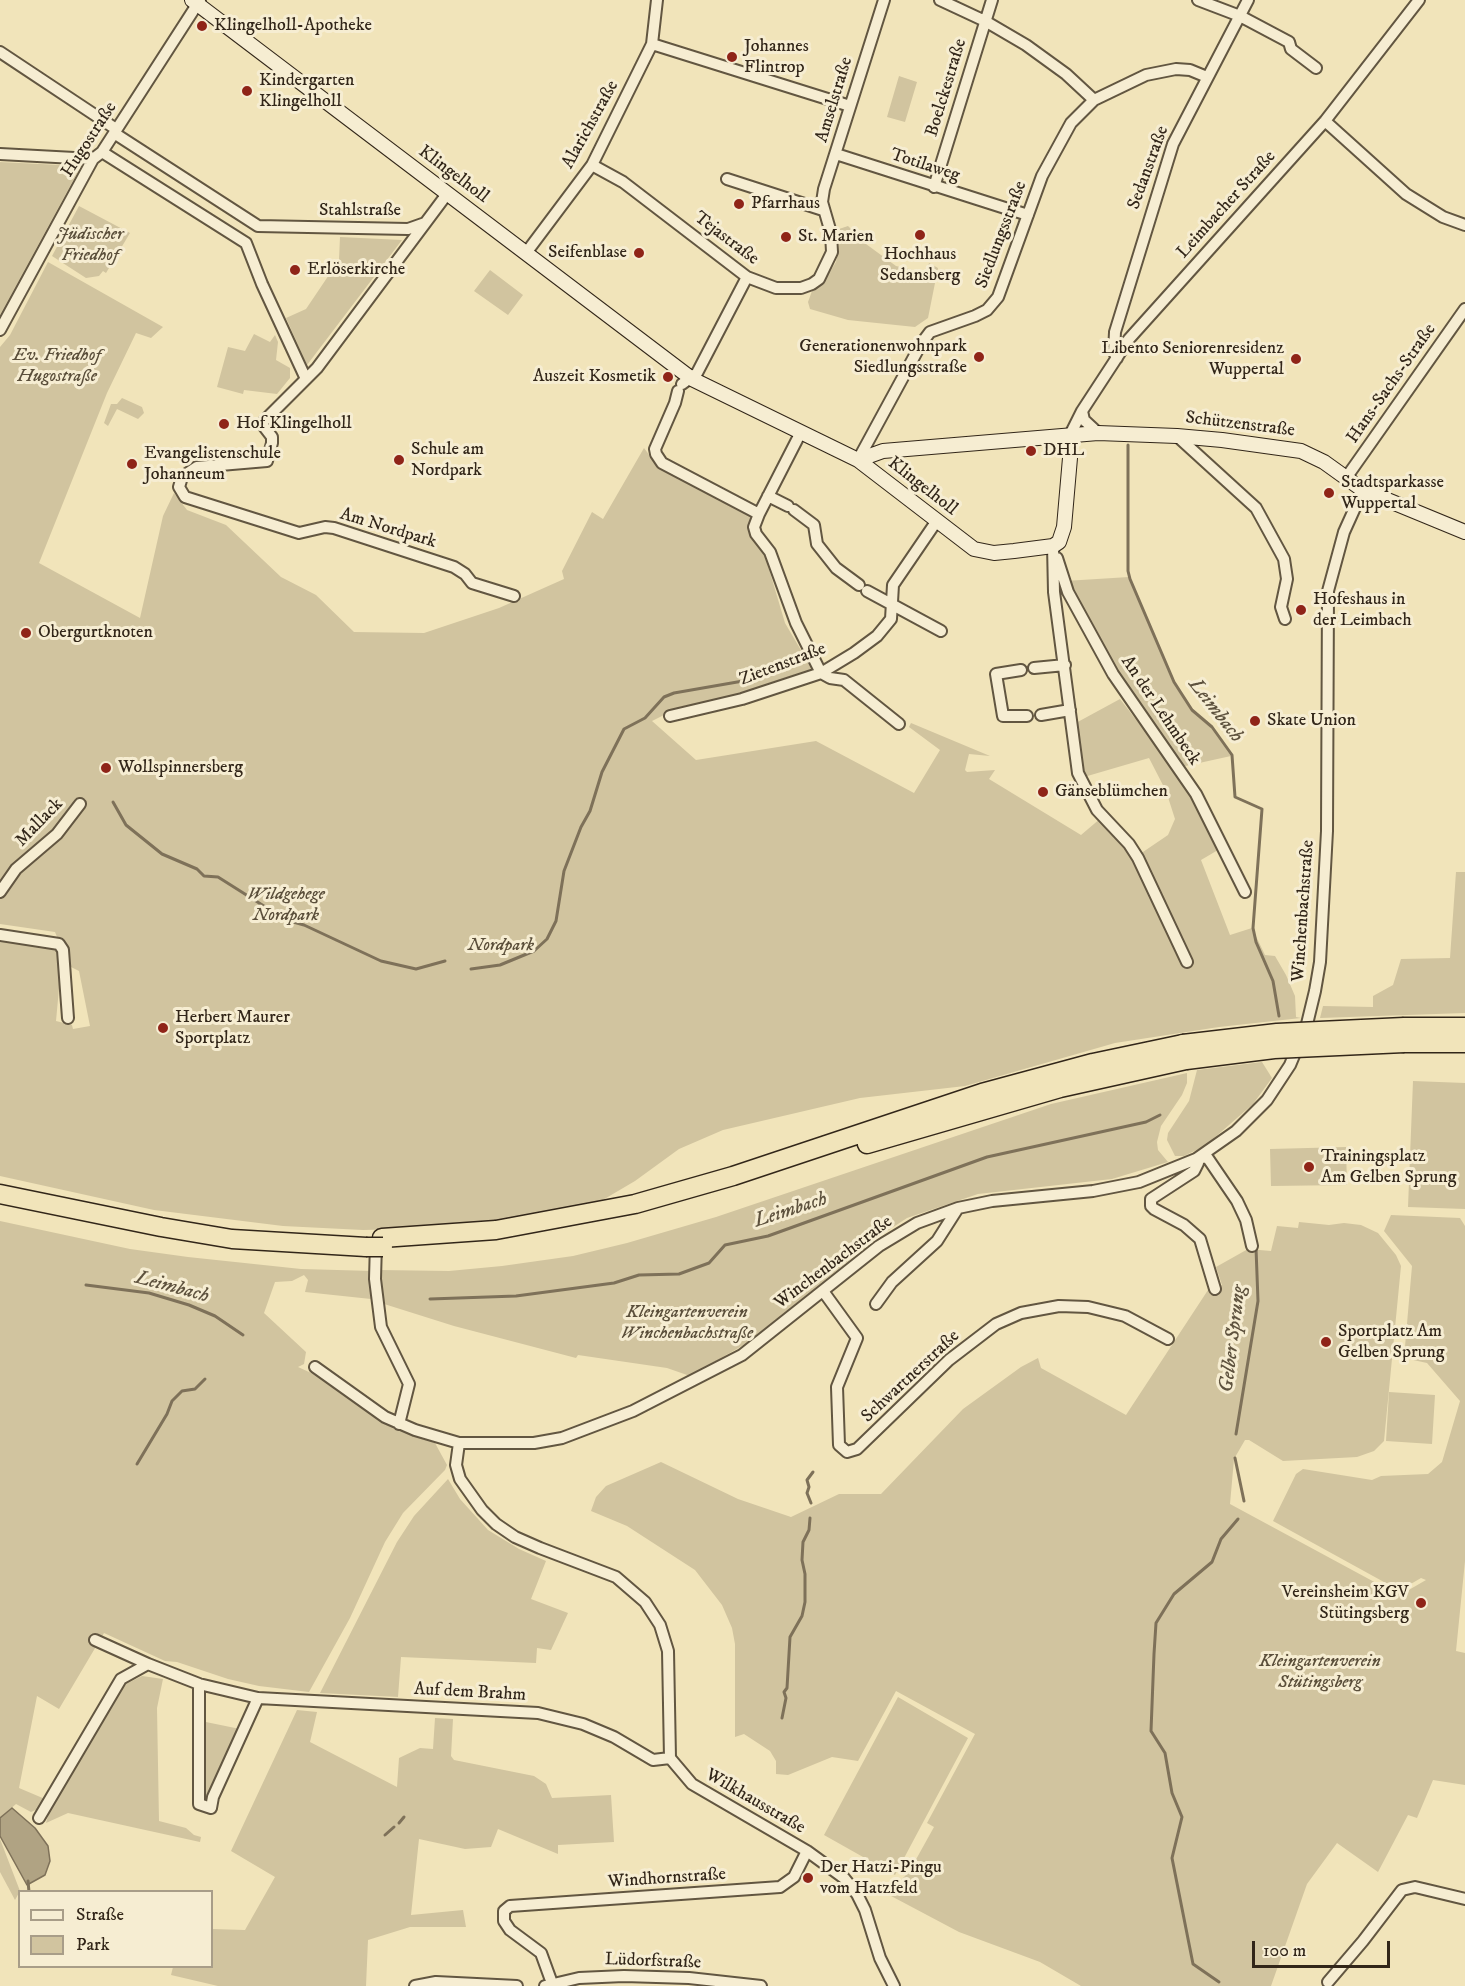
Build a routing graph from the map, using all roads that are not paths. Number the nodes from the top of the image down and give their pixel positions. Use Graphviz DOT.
graph roads {
  1 [pos="657,0"];
  2 [pos="884,0"];
  3 [pos="940,0"];
  4 [pos="992,0"];
  5 [pos="1198,0"];
  6 [pos="1248,0"];
  7 [pos="1419,0"];
  8 [pos="196,1"];
  9 [pos="1240,16"];
  10 [pos="985,21"];
  11 [pos="652,44"];
  12 [pos="0,52"];
  13 [pos="1316,68"];
  14 [pos="1208,77"];
  15 [pos="1094,100"];
  16 [pos="850,106"];
  17 [pos="1325,121"];
  18 [pos="115,131"];
  19 [pos="0,154"];
  20 [pos="836,154"];
  21 [pos="97,156"];
  22 [pos="592,165"];
  23 [pos="727,179"];
  24 [pos="934,186"];
  25 [pos="447,194"];
  26 [pos="823,210"];
  27 [pos="1028,215"];
  28 [pos="425,223"];
  29 [pos="1465,225"];
  30 [pos="258,226"];
  31 [pos="246,243"];
  32 [pos="526,253"];
  33 [pos="747,277"];
  34 [pos="1465,309"];
  35 [pos="0,330"];
  36 [pos="1117,358"];
  37 [pos="306,379"];
  38 [pos="684,385"];
  39 [pos="1082,411"];
  40 [pos="801,432"];
  41 [pos="1098,433"];
  42 [pos="1177,436"];
  43 [pos="1069,437"];
  44 [pos="1070,458"];
  45 [pos="858,460"];
  46 [pos="1346,478"];
  47 [pos="1362,490"];
  48 [pos="768,496"];
  49 [pos="759,514"];
  50 [pos="936,522"];
  51 [pos="1465,532"];
  52 [pos="1053,546"];
  53 [pos="514,596"];
  54 [pos="892,604"];
  55 [pos="1286,619"];
  56 [pos="941,631"];
  57 [pos="1065,664"];
  58 [pos="1034,668"];
  59 [pos="1021,670"];
  60 [pos="821,673"];
  61 [pos="1070,710"];
  62 [pos="1041,715"];
  63 [pos="670,716"];
  64 [pos="1027,716"];
  65 [pos="899,724"];
  66 [pos="80,804"];
  67 [pos="0,892"];
  68 [pos="1245,892"];
  69 [pos="0,935"];
  70 [pos="1187,962"];
  71 [pos="68,1018"];
  72 [pos="1465,1027"];
  73 [pos="1404,1035"];
  74 [pos="1465,1043"];
  75 [pos="1196,1159"];
  76 [pos="0,1183"];
  77 [pos="0,1194"];
  78 [pos="958,1208"];
  79 [pos="374,1240"];
  80 [pos="1252,1246"];
  81 [pos="1215,1289"];
  82 [pos="823,1291"];
  83 [pos="876,1304"];
  84 [pos="1168,1338"];
  85 [pos="315,1367"];
  86 [pos="399,1424"];
  87 [pos="459,1443"];
  88 [pos="95,1640"];
  89 [pos="148,1665"];
  90 [pos="199,1684"];
  91 [pos="258,1698"];
  92 [pos="670,1758"];
  93 [pos="39,1818"];
  94 [pos="807,1851"];
  95 [pos="1465,1899"];
  96 [pos="1328,1982"];
  97 [pos="415,1986"];
  98 [pos="517,1986"];
  99 [pos="550,1986"];
  100 [pos="761,1986"];
  101 [pos="894,1986"];
  1 -- 11 [label="street, Alarichstraße"];
  2 -- 16 [label="street, Amselstraße"];
  3 -- 10 [label="street"];
  4 -- 10 [label="street, Boelckestraße"];
  5 -- 9 [label="street"];
  6 -- 9 [label="street, Sedanstraße"];
  7 -- 17 [label="street, Leimbacher Straße"];
  8 -- 18 [label="street, Hugostraße"];
  8 -- 25 [label="street, Klingelholl"];
  9 -- 13 [label="street"];
  9 -- 14 [label="street, Sedanstraße"];
  10 -- 15 [label="street"];
  10 -- 24 [label="street, Boelckestraße"];
  11 -- 16 [label="street"];
  11 -- 22 [label="street, Alarichstraße"];
  12 -- 18 [label="street"];
  14 -- 15 [label="street, Siedlungsstraße"];
  14 -- 36 [label="street, Sedanstraße"];
  15 -- 27 [label="street, Siedlungsstraße"];
  16 -- 20 [label="street, Amselstraße"];
  17 -- 29 [label="street"];
  17 -- 36 [label="street, Leimbacher Straße"];
  18 -- 21 [label="street, Hugostraße"];
  18 -- 30 [label="street"];
  19 -- 21 [label="street"];
  20 -- 24 [label="street, Totilaweg"];
  20 -- 26 [label="street, Amselstraße"];
  21 -- 31 [label="street"];
  21 -- 35 [label="street, Hugostraße"];
  22 -- 32 [label="street, Alarichstraße"];
  22 -- 33 [label="street, Tejastraße"];
  23 -- 26 [label="street"];
  24 -- 27 [label="street, Totilaweg"];
  25 -- 28 [label="street, Stahlstraße"];
  25 -- 32 [label="street, Klingelholl"];
  26 -- 33 [label="street, Tejastraße"];
  27 -- 45 [label="street, Siedlungsstraße"];
  28 -- 30 [label="street, Stahlstraße"];
  28 -- 37 [label="street"];
  30 -- 31 [label="street"];
  31 -- 37 [label="street"];
  32 -- 38 [label="street, Klingelholl"];
  33 -- 38 [label="street"];
  34 -- 46 [label="street, Hans-Sachs-Straße"];
  36 -- 39 [label="street, Leimbacher Straße"];
  37 -- 53 [label="street, Am Nordpark"];
  38 -- 40 [label="street, Klingelholl"];
  38 -- 49 [label="street"];
  39 -- 41 [label="street"];
  39 -- 43 [label="street, Leimbacher Straße"];
  40 -- 45 [label="street, Klingelholl"];
  40 -- 48 [label="street"];
  41 -- 42 [label="street, Schützenstraße"];
  41 -- 43 [label="street, Schützenstraße"];
  41 -- 44 [label="street"];
  42 -- 46 [label="street, Schützenstraße"];
  42 -- 55 [label="street"];
  43 -- 44 [label="street"];
  43 -- 45 [label="street, Schützenstraße"];
  44 -- 52 [label="street"];
  45 -- 50 [label="street, Klingelholl"];
  46 -- 47 [label="street, Schützenstraße"];
  47 -- 51 [label="street, Schützenstraße"];
  47 -- 75 [label="street, Winchenbachstraße"];
  48 -- 49 [label="street"];
  48 -- 54 [label="street"];
  49 -- 60 [label="street"];
  50 -- 52 [label="street, Klingelholl"];
  50 -- 54 [label="street, Zietenstraße"];
  52 -- 57 [label="street"];
  52 -- 68 [label="street, An der Lehmbeck"];
  54 -- 56 [label="street"];
  54 -- 60 [label="street, Zietenstraße"];
  57 -- 58 [label="street"];
  57 -- 61 [label="street"];
  59 -- 64 [label="street"];
  60 -- 63 [label="street, Zietenstraße"];
  60 -- 65 [label="street"];
  61 -- 62 [label="street"];
  61 -- 70 [label="street"];
  66 -- 67 [label="street, Mallack"];
  69 -- 71 [label="street"];
  72 -- 73 [label="highway"];
  73 -- 74 [label="highway"];
  73 -- 79 [label="highway, bridge"];
  75 -- 78 [label="street, Winchenbachstraße"];
  75 -- 80 [label="street"];
  75 -- 81 [label="street"];
  76 -- 79 [label="highway"];
  77 -- 79 [label="highway"];
  78 -- 82 [label="street, Winchenbachstraße"];
  78 -- 83 [label="street"];
  79 -- 86 [label="street"];
  82 -- 84 [label="street, Schwartnerstraße"];
  82 -- 87 [label="street, Winchenbachstraße"];
  85 -- 86 [label="street, Winchenbachstraße"];
  86 -- 87 [label="street, Winchenbachstraße"];
  87 -- 92 [label="street"];
  88 -- 89 [label="street, Auf dem Brahm"];
  89 -- 90 [label="street, Auf dem Brahm"];
  89 -- 93 [label="street"];
  90 -- 91 [label="street, Auf dem Brahm"];
  90 -- 91 [label="street"];
  91 -- 92 [label="street, Auf dem Brahm"];
  92 -- 94 [label="street, Wilkhausstraße"];
  94 -- 99 [label="street, Windhornstraße"];
  94 -- 101 [label="street, Wilkhausstraße"];
  95 -- 96 [label="street"];
  97 -- 98 [label="street"];
  99 -- 100 [label="street, Lüdorfstraße"];
}
